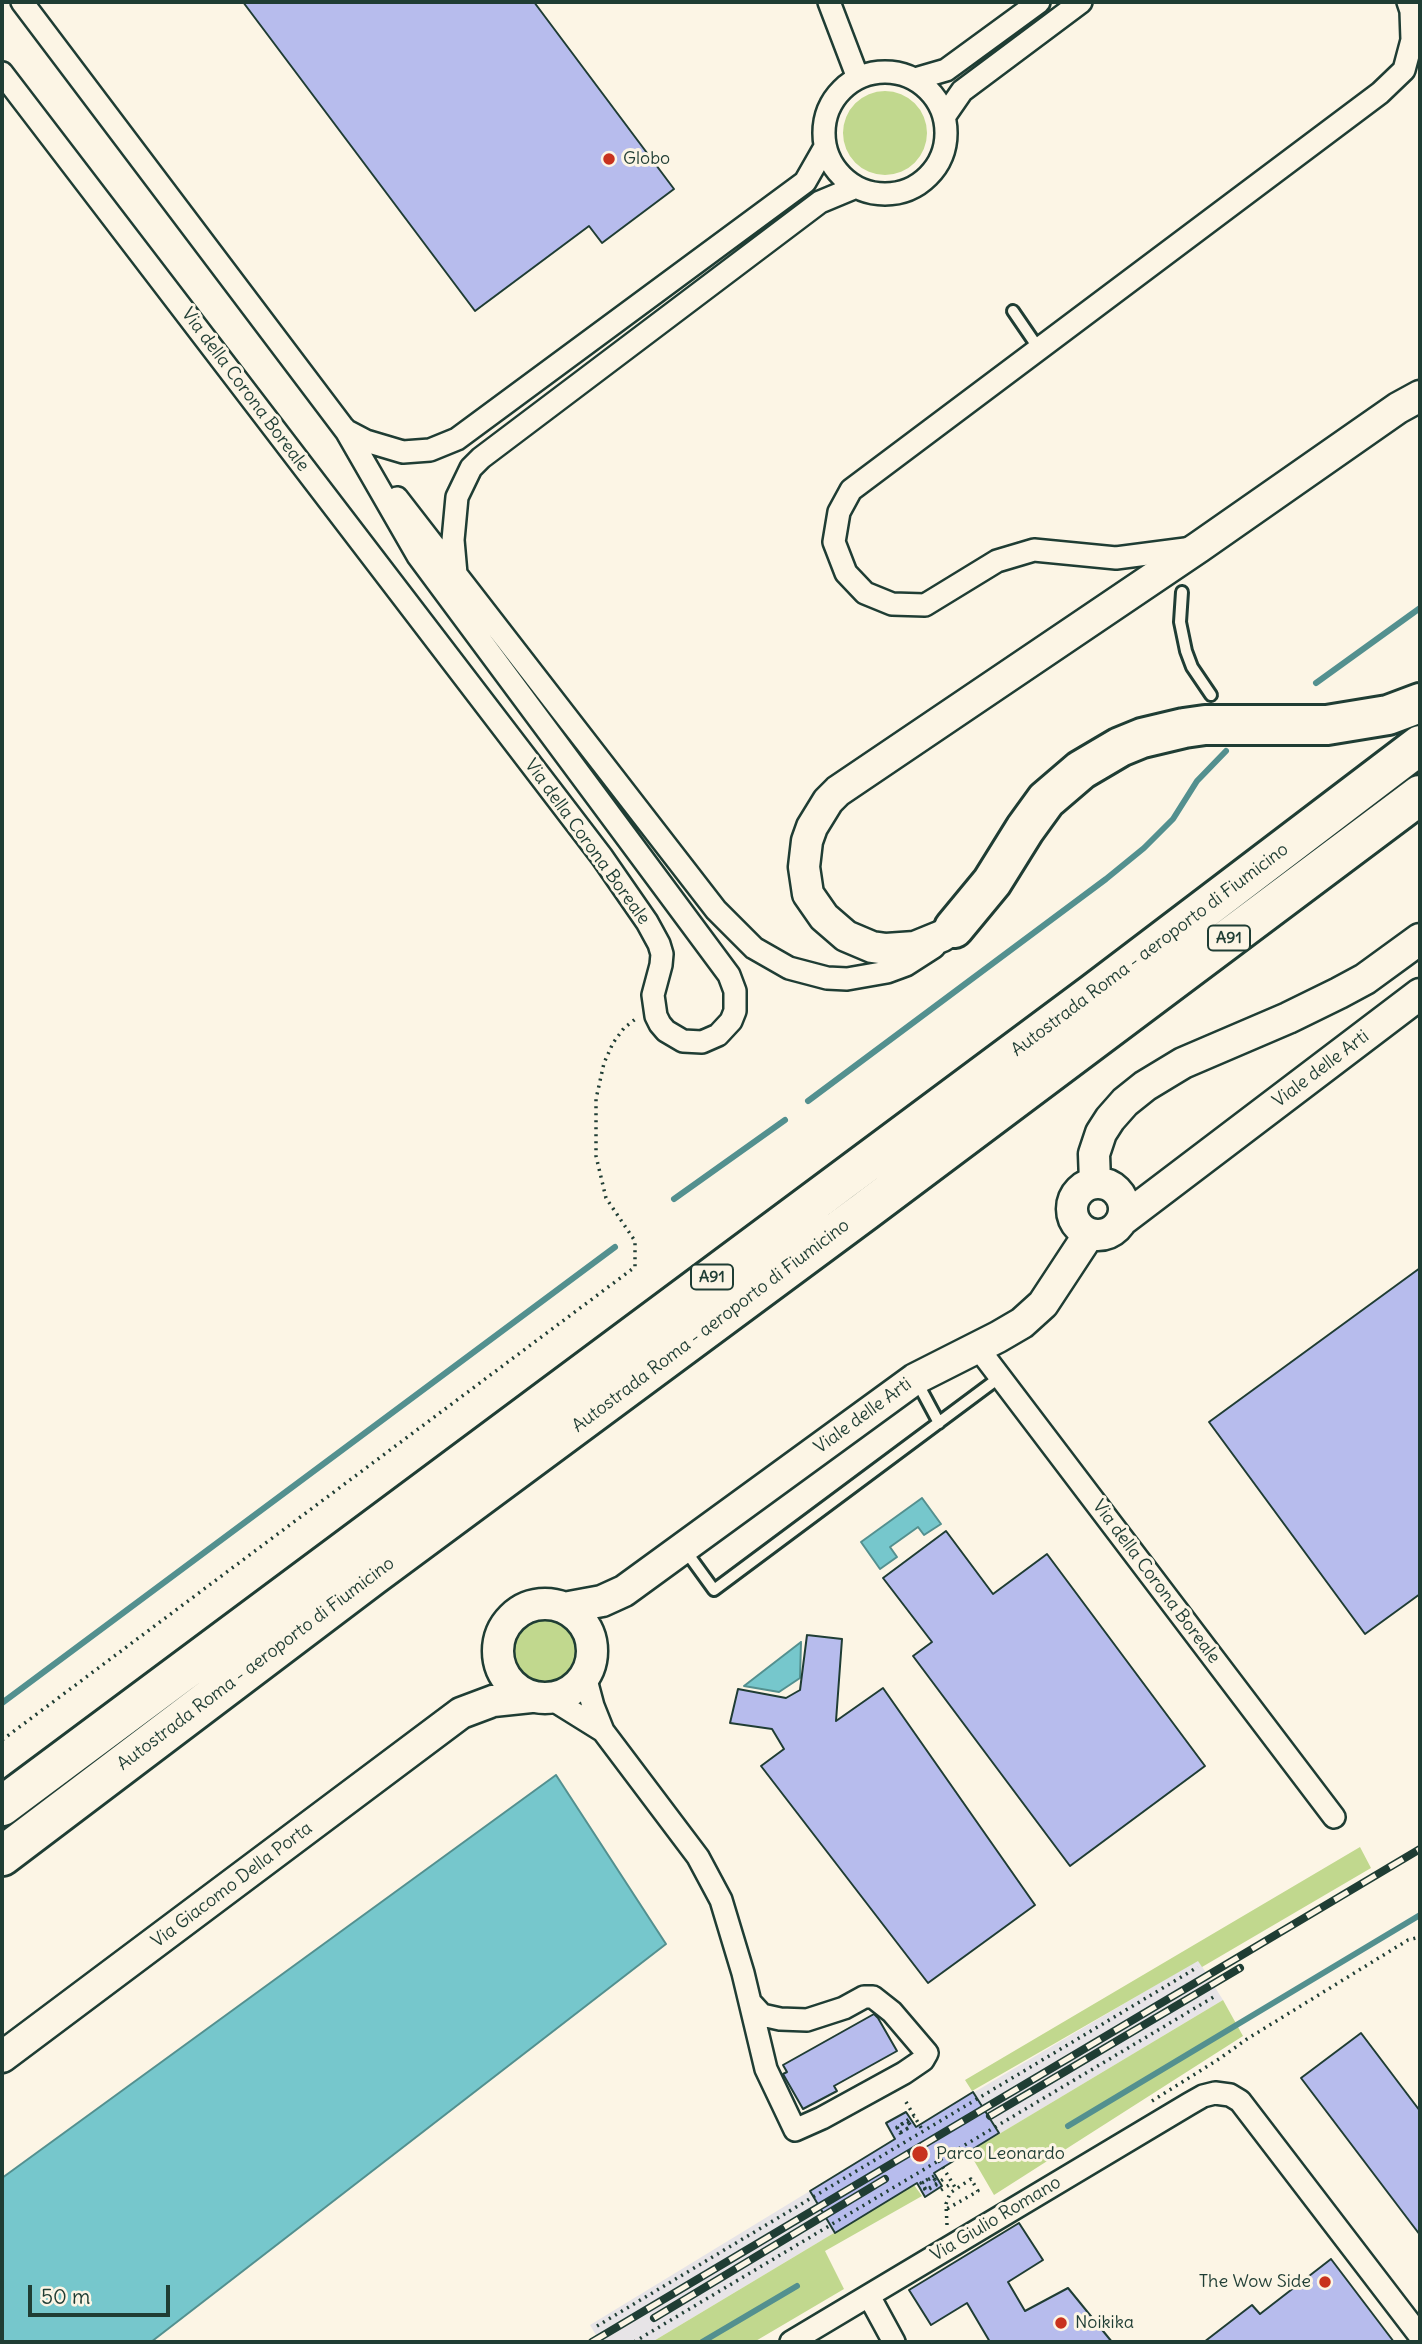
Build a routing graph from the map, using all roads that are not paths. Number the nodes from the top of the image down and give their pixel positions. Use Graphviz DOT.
graph roads {
  1 [pos="22,2"];
  2 [pos="829,2"];
  3 [pos="1039,2"];
  4 [pos="1082,2"];
  5 [pos="1408,2"];
  6 [pos="2,73"];
  7 [pos="858,78"];
  8 [pos="915,79"];
  9 [pos="944,117"];
  10 [pos="825,146"];
  11 [pos="856,187"];
  12 [pos="1013,312"];
  13 [pos="1039,349"];
  14 [pos="1420,396"];
  15 [pos="345,429"];
  16 [pos="1199,547"];
  17 [pos="457,576"];
  18 [pos="1182,592"];
  19 [pos="1211,695"];
  20 [pos="1420,703"];
  21 [pos="1420,745"];
  22 [pos="1420,795"];
  23 [pos="954,928"];
  24 [pos="1420,940"];
  25 [pos="1420,994"];
  26 [pos="1095,1182"];
  27 [pos="1121,1221"];
  28 [pos="1089,1234"];
  29 [pos="978,1348"];
  30 [pos="1000,1377"];
  31 [pos="915,1378"];
  32 [pos="939,1423"];
  33 [pos="683,1548"];
  34 [pos="624,1591"];
  35 [pos="564,1608"];
  36 [pos="592,1644"];
  37 [pos="498,1648"];
  38 [pos="585,1676"];
  39 [pos="540,1697"];
  40 [pos="461,1713"];
  41 [pos="603,1731"];
  42 [pos="2,1805"];
  43 [pos="1334,1817"];
  44 [pos="2,1856"];
  45 [pos="751,2003"];
  46 [pos="807,2020"];
  47 [pos="2,2057"];
  48 [pos="766,2069"];
  49 [pos="869,2296"];
  50 [pos="828,2333"];
  51 [pos="1420,2336"];
  52 [pos="791,2342"];
  53 [pos="894,2342"];
  1 -- 15 [label="street, Via della Corona Boreale"];
  2 -- 7 [label="street"];
  3 -- 8 [label="street"];
  4 -- 9 [label="street"];
  5 -- 13 [label="street"];
  6 -- 15 [label="street, Via della Corona Boreale"];
  7 -- 8 [label="street"];
  7 -- 10 [label="street"];
  8 -- 9 [label="street"];
  9 -- 11 [label="street"];
  10 -- 11 [label="street"];
  10 -- 15 [label="street"];
  11 -- 17 [label="street"];
  12 -- 13 [label="lane"];
  13 -- 16 [label="street"];
  14 -- 16 [label="street"];
  15 -- 17 [label="street, Via della Corona Boreale"];
  16 -- 23 [label="street"];
  17 -- 23 [label="street, Via della Corona Boreale"];
  18 -- 19 [label="lane"];
  20 -- 23 [label="highway"];
  21 -- 42 [label="highway, Autostrada Roma - aeroporto di Fiumicino / A91"];
  22 -- 44 [label="highway, Autostrada Roma - aeroporto di Fiumicino / A91"];
  24 -- 26 [label="street"];
  25 -- 27 [label="street, Viale delle Arti"];
  26 -- 27 [label="street"];
  26 -- 28 [label="street"];
  27 -- 28 [label="street, Viale delle Arti"];
  28 -- 29 [label="street, Viale delle Arti"];
  29 -- 30 [label="street, Via della Corona Boreale"];
  29 -- 31 [label="street, Viale delle Arti"];
  30 -- 32 [label="lane"];
  30 -- 43 [label="street, Via della Corona Boreale"];
  31 -- 32 [label="lane"];
  31 -- 33 [label="street, Viale delle Arti"];
  32 -- 33 [label="lane"];
  33 -- 34 [label="street, Viale delle Arti"];
  34 -- 35 [label="street, Viale delle Arti"];
  34 -- 36 [label="street, Viale delle Arti"];
  35 -- 36 [label="street"];
  35 -- 37 [label="street, Via Giacomo Della Porta"];
  36 -- 38 [label="street"];
  37 -- 39 [label="street"];
  37 -- 40 [label="street, Via Giacomo Della Porta"];
  38 -- 39 [label="street, Via Giacomo Della Porta"];
  38 -- 41 [label="street"];
  39 -- 40 [label="street, Via Giacomo Della Porta"];
  39 -- 41 [label="street"];
  40 -- 47 [label="street, Via Giacomo Della Porta"];
  41 -- 45 [label="street"];
  45 -- 46 [label="street"];
  45 -- 48 [label="street"];
  46 -- 48 [label="street"];
  46 -- 48 [label="street"];
  49 -- 50 [label="street, Via Giulio Romano"];
  49 -- 51 [label="street, Via Giulio Romano"];
  49 -- 53 [label="street"];
  50 -- 52 [label="street, Via Giulio Romano"];
}
